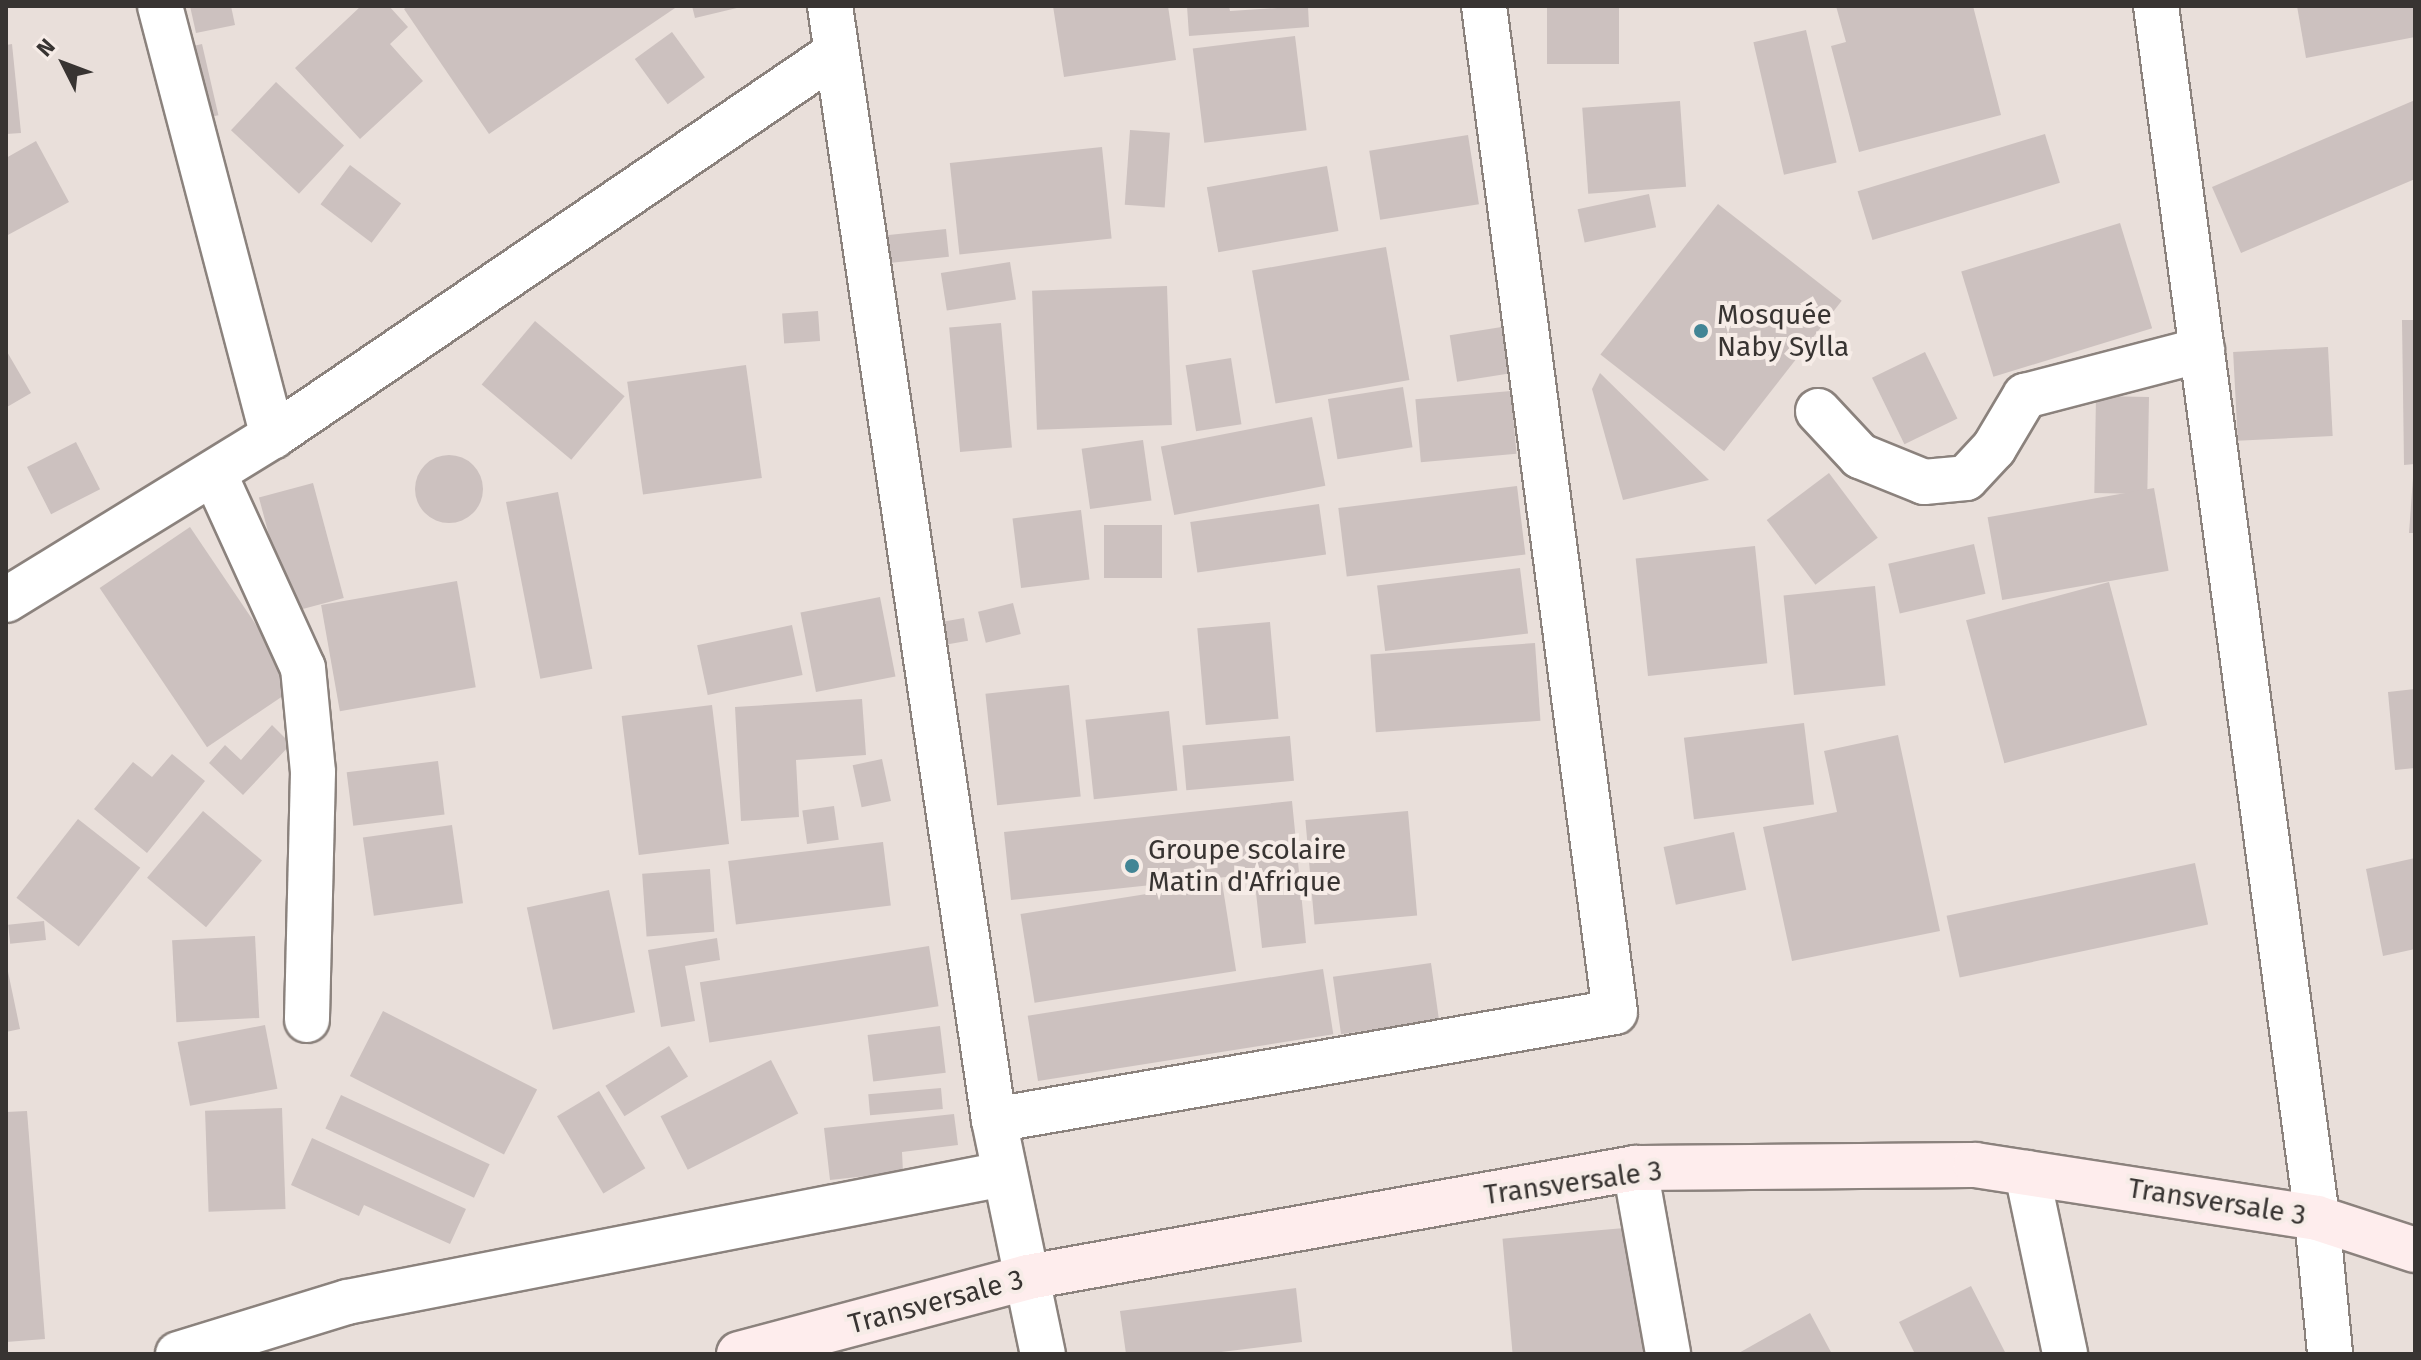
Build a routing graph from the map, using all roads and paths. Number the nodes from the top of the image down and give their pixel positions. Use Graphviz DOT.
graph roads {
  1 [pos="160,6"];
  2 [pos="830,6"];
  3 [pos="1484,6"];
  4 [pos="2156,6"];
  5 [pos="836,53"];
  6 [pos="2202,350"];
  7 [pos="1818,411"];
  8 [pos="273,436"];
  9 [pos="214,473"];
  10 [pos="6,600"];
  11 [pos="307,1020"];
  12 [pos="994,1120"];
  13 [pos="1635,1168"];
  14 [pos="2027,1173"];
  15 [pos="1003,1174"];
  16 [pos="2317,1218"];
  17 [pos="2415,1250"];
  18 [pos="1028,1277"];
  19 [pos="178,1354"];
  20 [pos="739,1354"];
  21 [pos="1043,1354"];
  22 [pos="1668,1354"];
  23 [pos="2065,1354"];
  24 [pos="2330,1354"];
  1 -- 8 [label="street"];
  2 -- 5 [label="street"];
  3 -- 12 [label="street"];
  4 -- 6 [label="street"];
  5 -- 8 [label="street"];
  5 -- 12 [label="street"];
  6 -- 7 [label="street"];
  6 -- 16 [label="street"];
  8 -- 9 [label="street"];
  9 -- 10 [label="street"];
  9 -- 11 [label="street"];
  12 -- 15 [label="street"];
  13 -- 14 [label="main road, Transversale 3"];
  13 -- 18 [label="main road, Transversale 3"];
  13 -- 22 [label="street"];
  14 -- 16 [label="main road, Transversale 3"];
  14 -- 23 [label="street"];
  15 -- 18 [label="street"];
  15 -- 19 [label="street"];
  16 -- 17 [label="main road, Transversale 3"];
  16 -- 24 [label="street"];
  18 -- 20 [label="main road, Transversale 3"];
  18 -- 21 [label="street"];
}
